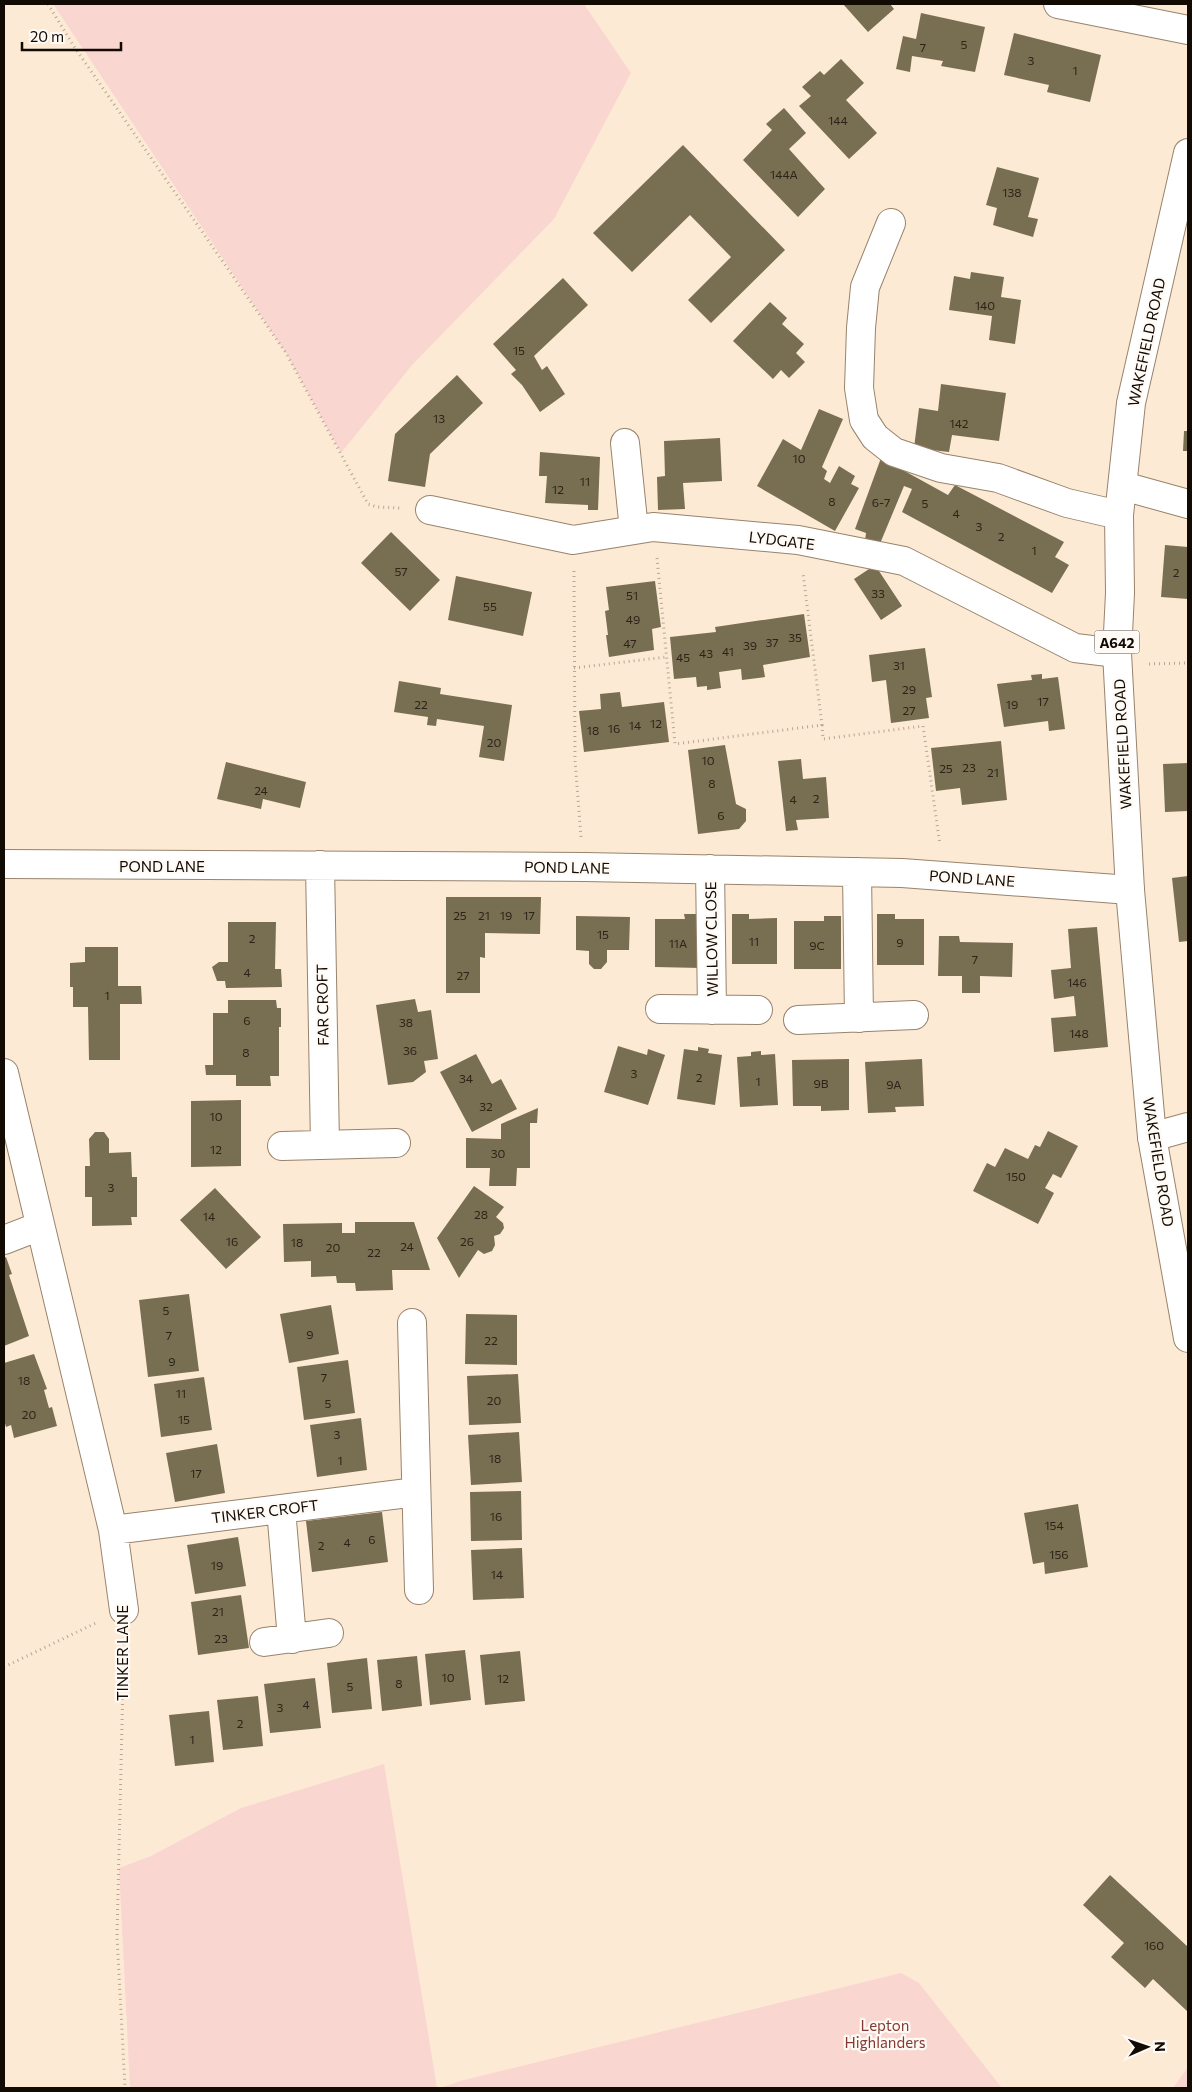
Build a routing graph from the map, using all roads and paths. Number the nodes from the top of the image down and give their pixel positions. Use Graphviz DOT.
graph roads {
  1 [pos="48,4"];
  2 [pos="1058,4"];
  3 [pos="1188,30"];
  4 [pos="1188,153"];
  5 [pos="891,223"];
  6 [pos="625,443"];
  7 [pos="1123,486"];
  8 [pos="1188,504"];
  9 [pos="430,510"];
  10 [pos="1119,515"];
  11 [pos="644,529"];
  12 [pos="574,540"];
  13 [pos="798,540"];
  14 [pos="666,657"];
  15 [pos="1117,659"];
  16 [pos="1188,663"];
  17 [pos="574,668"];
  18 [pos="822,725"];
  19 [pos="4,864"];
  20 [pos="320,865"];
  21 [pos="585,867"];
  22 [pos="710,869"];
  23 [pos="857,872"];
  24 [pos="944,875"];
  25 [pos="1130,890"];
  26 [pos="660,1009"];
  27 [pos="712,1010"];
  28 [pos="758,1010"];
  29 [pos="914,1016"];
  30 [pos="859,1018"];
  31 [pos="798,1020"];
  32 [pos="4,1073"];
  33 [pos="1188,1127"];
  34 [pos="1152,1137"];
  35 [pos="396,1144"];
  36 [pos="325,1145"];
  37 [pos="282,1146"];
  38 [pos="40,1226"];
  39 [pos="4,1240"];
  40 [pos="412,1323"];
  41 [pos="1188,1338"];
  42 [pos="416,1492"];
  43 [pos="281,1508"];
  44 [pos="113,1530"];
  45 [pos="419,1590"];
  46 [pos="124,1610"];
  47 [pos="329,1633"];
  48 [pos="292,1639"];
  49 [pos="264,1642"];
  50 [pos="4,1667"];
  51 [pos="125,2088"];
  1 -- 9 [label="path"];
  2 -- 3 [label="main road"];
  4 -- 7 [label="main road, WAKEFIELD ROAD / A642"];
  5 -- 10 [label="main road"];
  6 -- 11 [label="main road"];
  7 -- 8 [label="main road"];
  7 -- 10 [label="main road, WAKEFIELD ROAD / A642"];
  9 -- 12 [label="main road, LYDGATE"];
  10 -- 15 [label="main road, WAKEFIELD ROAD / A642"];
  11 -- 12 [label="main road, LYDGATE"];
  11 -- 13 [label="main road, LYDGATE"];
  11 -- 14 [label="path"];
  12 -- 17 [label="path"];
  13 -- 15 [label="main road, LYDGATE"];
  13 -- 18 [label="path"];
  14 -- 17 [label="path"];
  14 -- 18 [label="path"];
  15 -- 16 [label="path"];
  15 -- 25 [label="main road, WAKEFIELD ROAD / A642"];
  17 -- 21 [label="path"];
  18 -- 24 [label="path"];
  19 -- 20 [label="main road, POND LANE"];
  20 -- 21 [label="main road, POND LANE"];
  20 -- 36 [label="main road, FAR CROFT"];
  21 -- 22 [label="main road, POND LANE"];
  22 -- 23 [label="main road, POND LANE"];
  22 -- 27 [label="main road, WILLOW CLOSE"];
  23 -- 24 [label="main road, POND LANE"];
  23 -- 30 [label="main road"];
  24 -- 25 [label="main road, POND LANE"];
  25 -- 34 [label="main road, WAKEFIELD ROAD / A642"];
  26 -- 27 [label="main road, WILLOW CLOSE"];
  27 -- 28 [label="main road, WILLOW CLOSE"];
  29 -- 30 [label="main road"];
  30 -- 31 [label="main road"];
  32 -- 38 [label="main road, TINKER LANE"];
  33 -- 34 [label="main road"];
  34 -- 41 [label="main road, WAKEFIELD ROAD / A642"];
  35 -- 36 [label="main road"];
  36 -- 37 [label="main road"];
  38 -- 39 [label="main road"];
  38 -- 44 [label="main road, TINKER LANE"];
  40 -- 42 [label="main road"];
  42 -- 43 [label="main road, TINKER CROFT"];
  42 -- 45 [label="main road"];
  43 -- 44 [label="main road, TINKER CROFT"];
  43 -- 48 [label="main road"];
  44 -- 46 [label="main road, TINKER LANE"];
  46 -- 50 [label="path"];
  46 -- 51 [label="path, TINKER LANE"];
  47 -- 48 [label="main road"];
  48 -- 49 [label="main road"];
}
